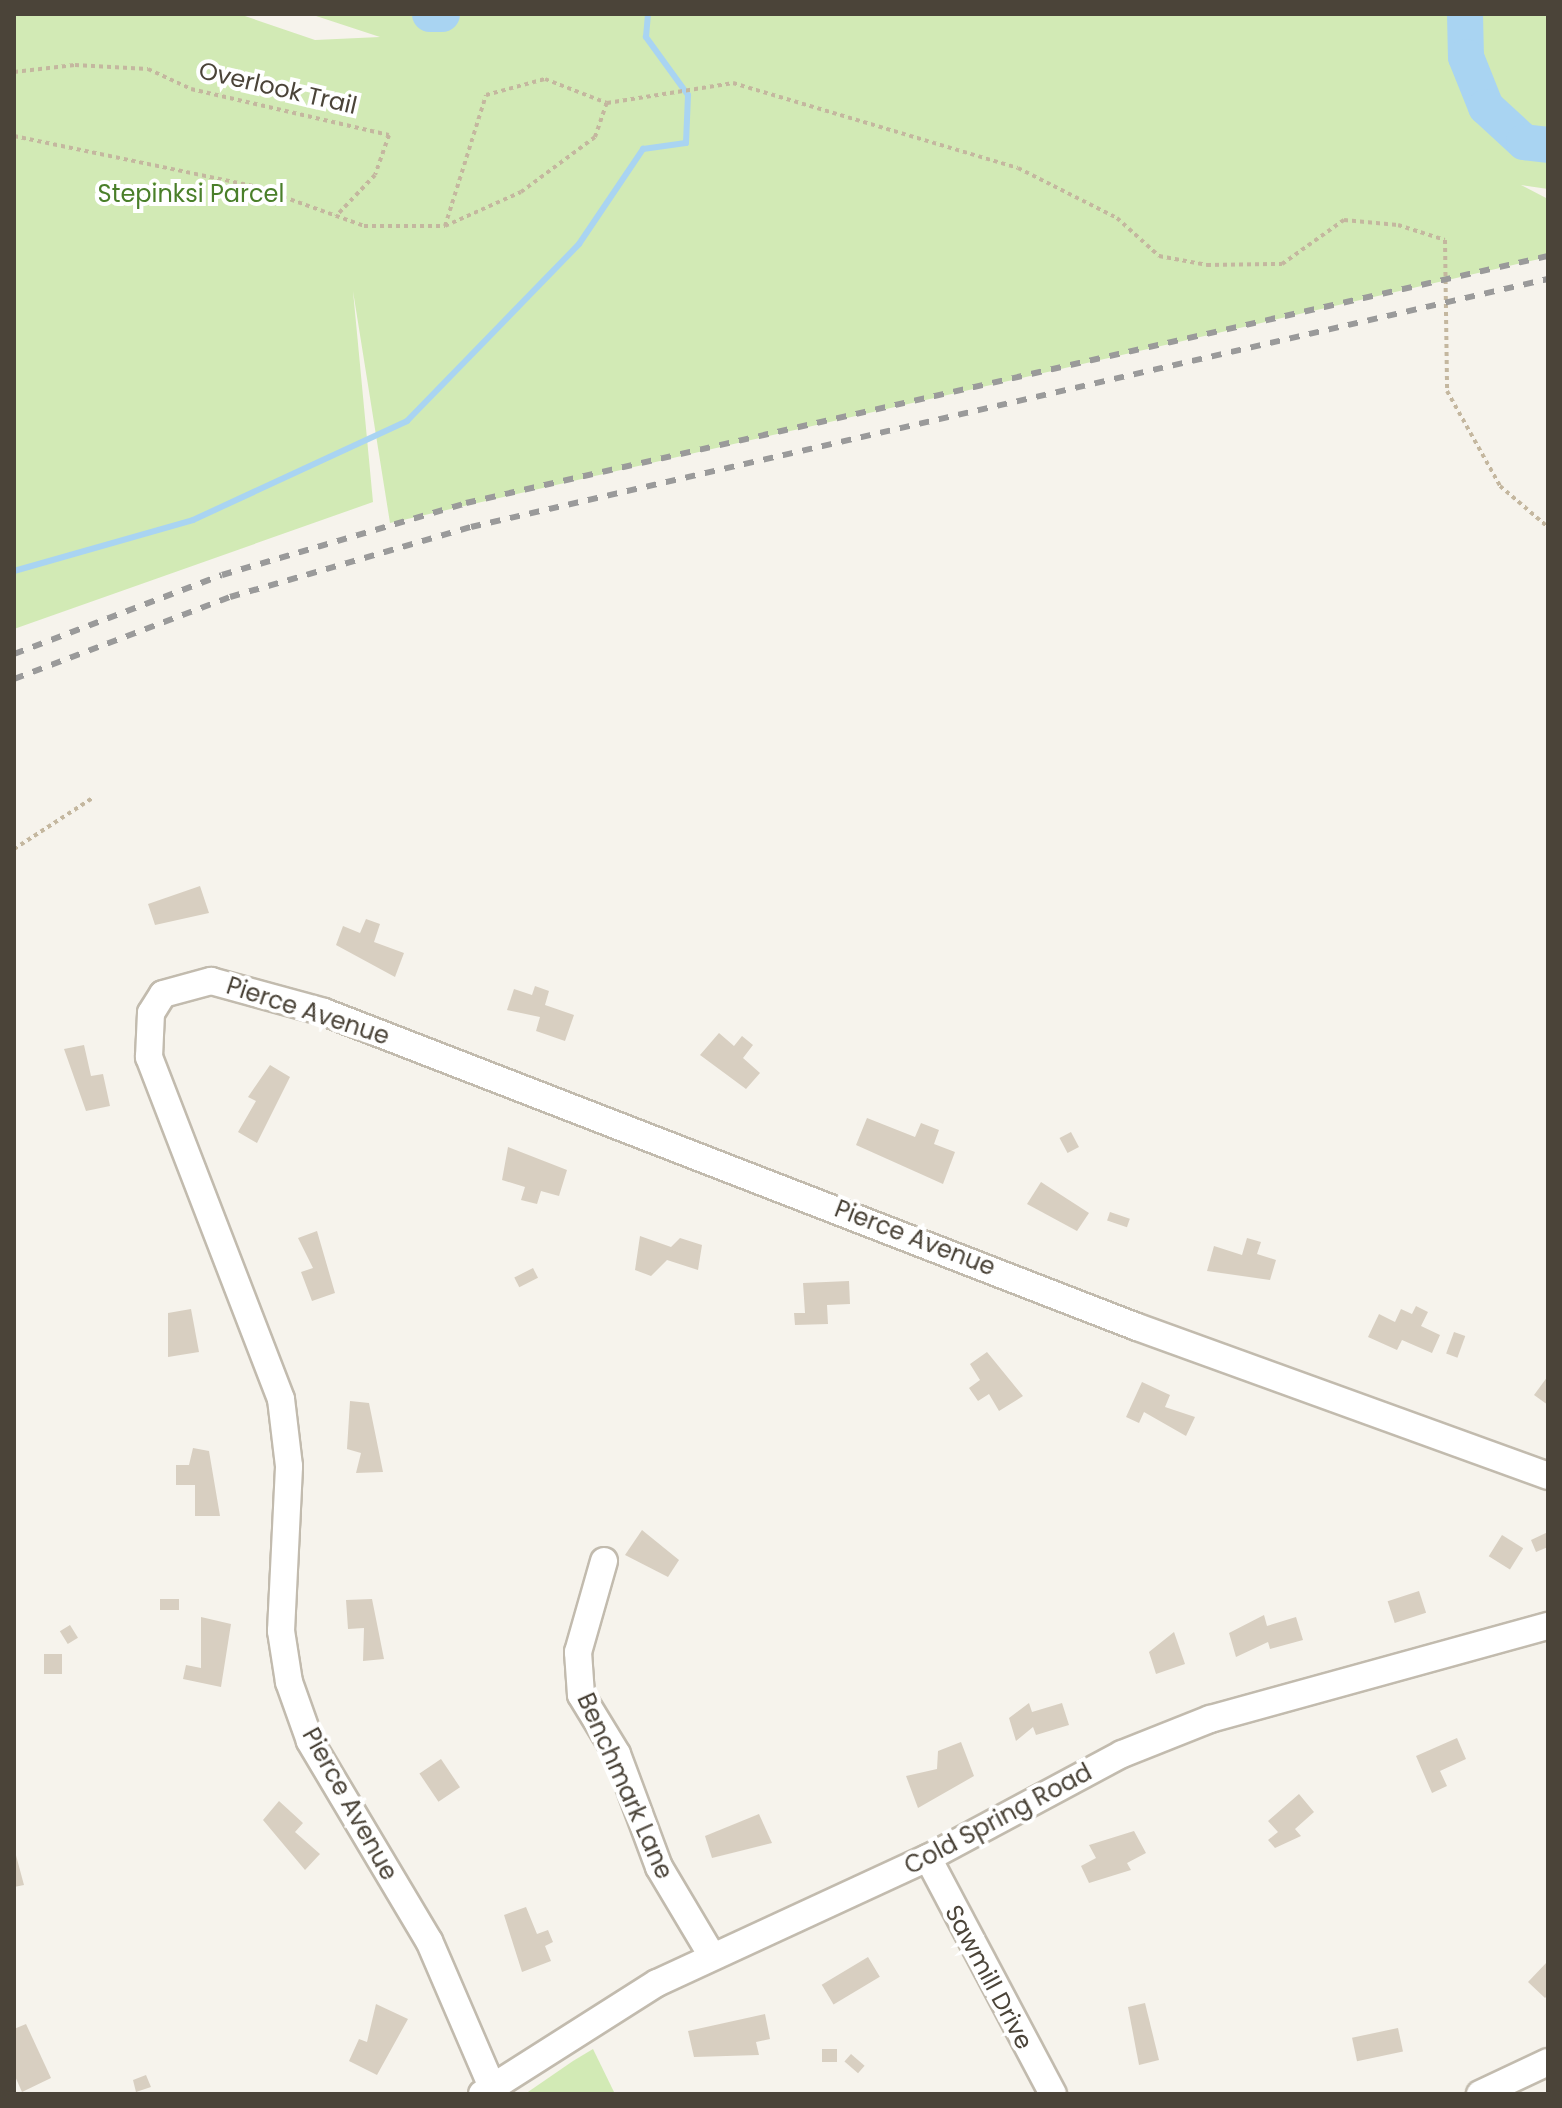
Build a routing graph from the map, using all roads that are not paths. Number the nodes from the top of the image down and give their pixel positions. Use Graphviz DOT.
graph roads {
  1 [pos="1548,1476"];
  2 [pos="604,1561"];
  3 [pos="1548,1626"];
  4 [pos="928,1858"];
  5 [pos="712,1956"];
  6 [pos="1548,2062"];
  7 [pos="487,2090"];
  8 [pos="1053,2094"];
  9 [pos="1480,2094"];
  1 -- 7 [label="street, Pierce Avenue"];
  2 -- 5 [label="street, Benchmark Lane"];
  3 -- 4 [label="street, Cold Spring Road"];
  4 -- 5 [label="street, Cold Spring Road"];
  4 -- 8 [label="street, Sawmill Drive"];
  5 -- 7 [label="street, Cold Spring Road"];
  6 -- 9 [label="street"];
}
